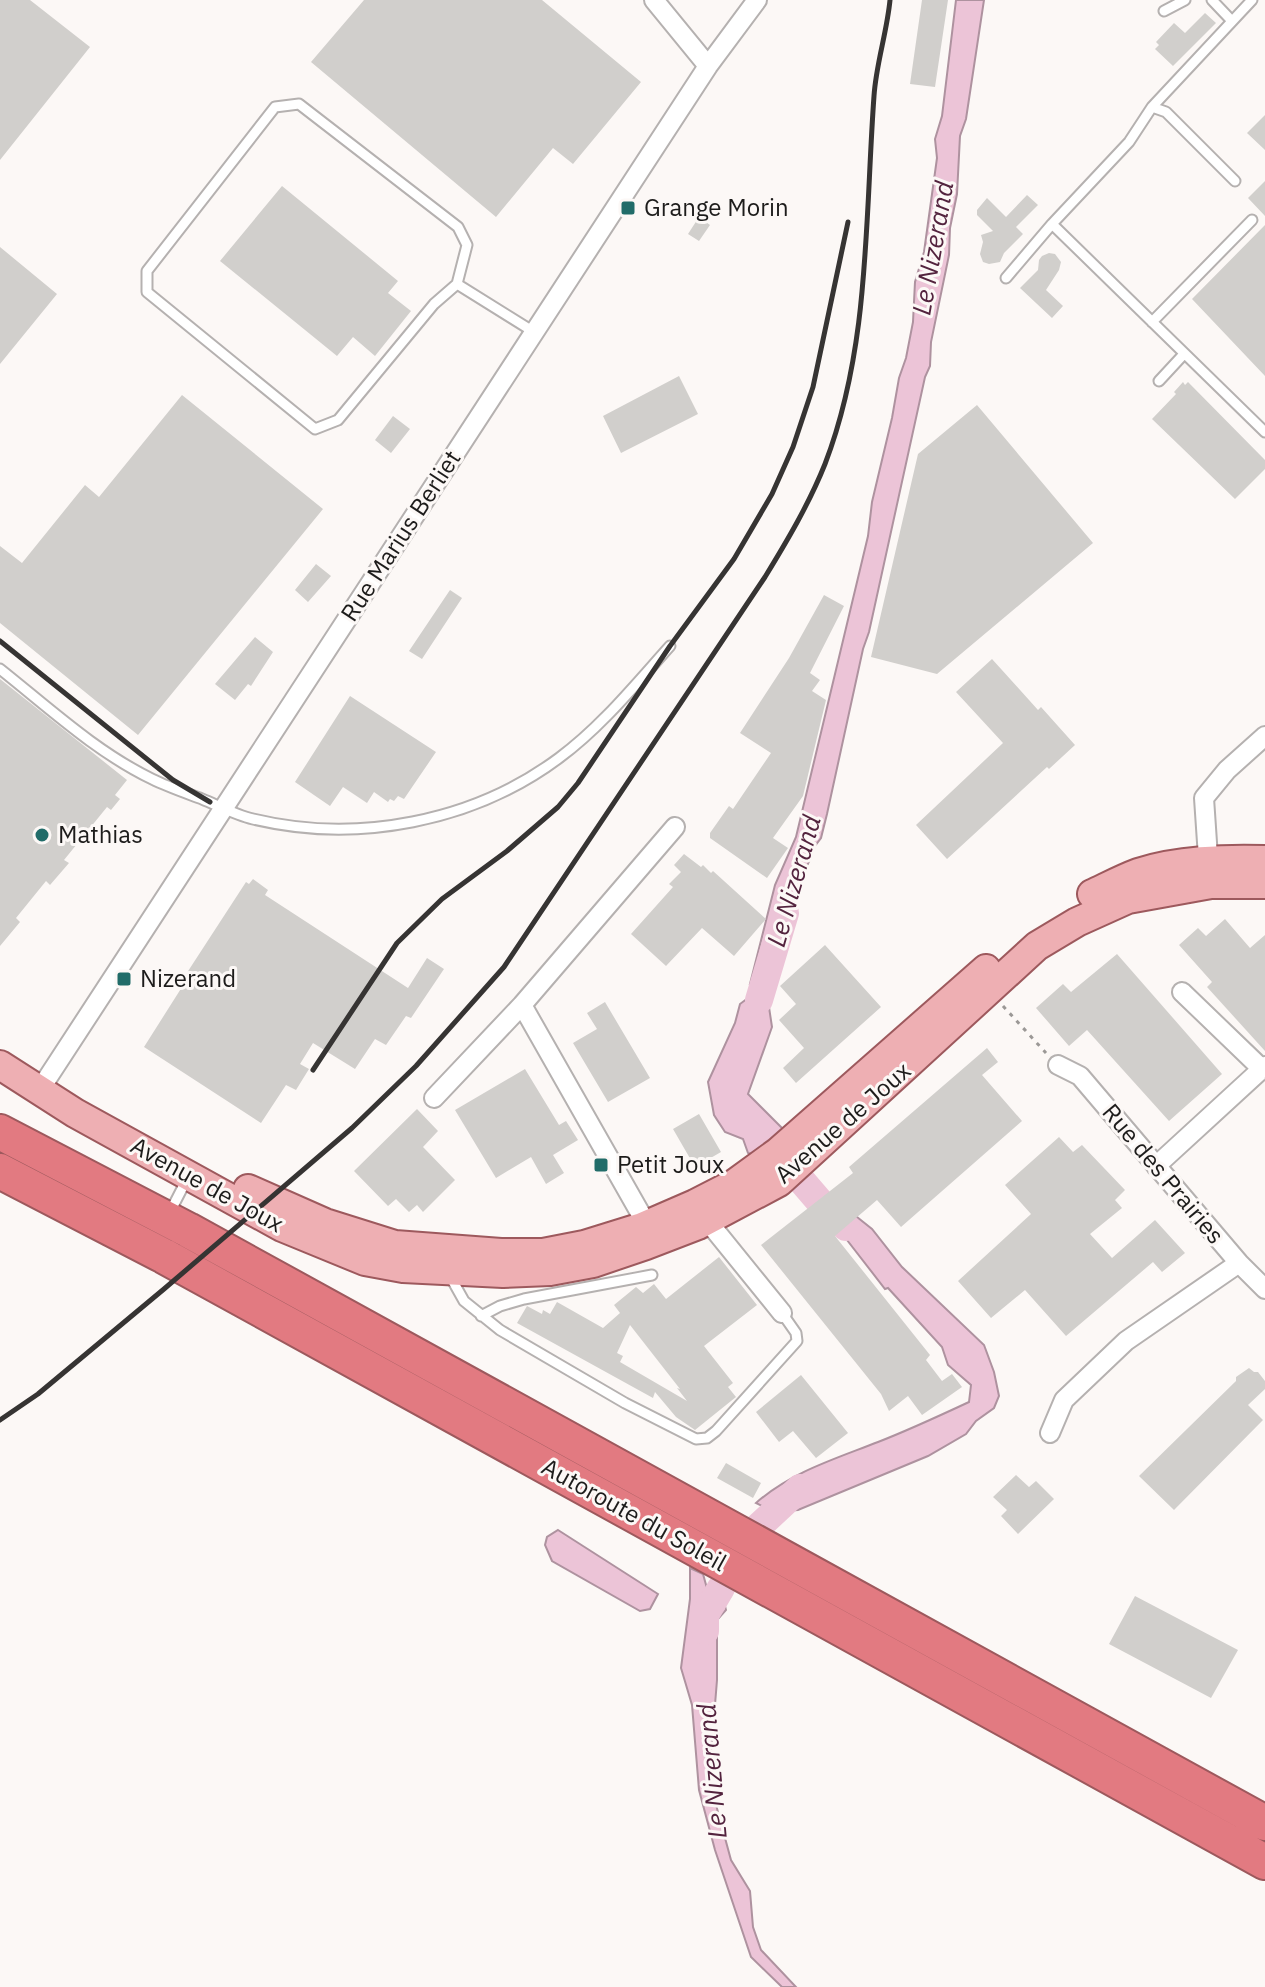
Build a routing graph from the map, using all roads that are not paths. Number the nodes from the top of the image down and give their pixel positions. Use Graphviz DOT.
graph roads {
  1 [pos="654,0"];
  2 [pos="757,0"];
  3 [pos="1185,0"];
  4 [pos="1212,0"];
  5 [pos="1250,1"];
  6 [pos="1164,11"];
  7 [pos="1232,21"];
  8 [pos="708,66"];
  9 [pos="1152,107"];
  10 [pos="1235,181"];
  11 [pos="1252,220"];
  12 [pos="1052,224"];
  13 [pos="1006,278"];
  14 [pos="457,284"];
  15 [pos="1152,322"];
  16 [pos="534,332"];
  17 [pos="1184,354"];
  18 [pos="1159,381"];
  19 [pos="1265,432"];
  20 [pos="670,646"];
  21 [pos="0,669"];
  22 [pos="1265,736"];
  23 [pos="222,807"];
  24 [pos="675,827"];
  25 [pos="1265,860"];
  26 [pos="1209,872"];
  27 [pos="1265,884"];
  28 [pos="1182,992"];
  29 [pos="522,1005"];
  30 [pos="0,1044"];
  31 [pos="0,1065"];
  32 [pos="1058,1065"];
  33 [pos="1264,1067"];
  34 [pos="43,1083"];
  35 [pos="434,1098"];
  36 [pos="0,1132"];
  37 [pos="807,1143"];
  38 [pos="1156,1166"];
  39 [pos="0,1171"];
  40 [pos="189,1176"];
  41 [pos="701,1212"];
  42 [pos="167,1219"];
  43 [pos="651,1233"];
  44 [pos="447,1260"];
  45 [pos="1239,1263"];
  46 [pos="652,1275"];
  47 [pos="1265,1289"];
  48 [pos="782,1313"];
  49 [pos="481,1316"];
  50 [pos="1050,1433"];
  51 [pos="1265,1823"];
  52 [pos="1265,1862"];
  1 -- 8 [label="street"];
  2 -- 8 [label="street, Rue Marius Berliet"];
  3 -- 6 [label="lane"];
  4 -- 7 [label="lane"];
  5 -- 7 [label="lane"];
  7 -- 9 [label="lane"];
  8 -- 16 [label="street, Rue Marius Berliet"];
  9 -- 10 [label="lane"];
  9 -- 12 [label="lane"];
  11 -- 15 [label="lane"];
  12 -- 13 [label="lane"];
  12 -- 15 [label="lane"];
  14 -- 14 [label="lane"];
  14 -- 16 [label="lane"];
  15 -- 17 [label="lane"];
  16 -- 23 [label="street, Rue Marius Berliet"];
  17 -- 18 [label="lane"];
  17 -- 19 [label="lane"];
  20 -- 23 [label="lane"];
  21 -- 23 [label="lane"];
  22 -- 26 [label="street"];
  23 -- 34 [label="street, Rue Marius Berliet"];
  24 -- 29 [label="street"];
  25 -- 26 [label="main road, Avenue de Joux"];
  26 -- 27 [label="main road, Avenue de Joux"];
  26 -- 37 [label="main road, Avenue de Joux"];
  26 -- 37 [label="main road, Avenue de Joux"];
  28 -- 33 [label="street"];
  29 -- 35 [label="street"];
  29 -- 43 [label="street"];
  30 -- 34 [label="main road, Avenue de Joux"];
  31 -- 34 [label="main road, Avenue de Joux"];
  32 -- 38 [label="street, Rue des Prairies"];
  33 -- 38 [label="street"];
  34 -- 40 [label="main road, Avenue de Joux"];
  34 -- 44 [label="main road, Avenue de Joux"];
  36 -- 42 [label="highway, Autoroute du Soleil"];
  37 -- 41 [label="main road, Avenue de Joux"];
  38 -- 45 [label="street, Rue des Prairies"];
  39 -- 52 [label="highway, Autoroute du Soleil"];
  40 -- 42 [label="lane"];
  40 -- 44 [label="main road, Avenue de Joux"];
  41 -- 43 [label="main road, Avenue de Joux"];
  41 -- 48 [label="street"];
  42 -- 51 [label="highway, Autoroute du Soleil"];
  43 -- 44 [label="main road, Avenue de Joux"];
  44 -- 49 [label="lane"];
  45 -- 47 [label="street, Rue des Prairies"];
  45 -- 50 [label="street"];
  46 -- 49 [label="lane"];
  48 -- 49 [label="lane"];
}
